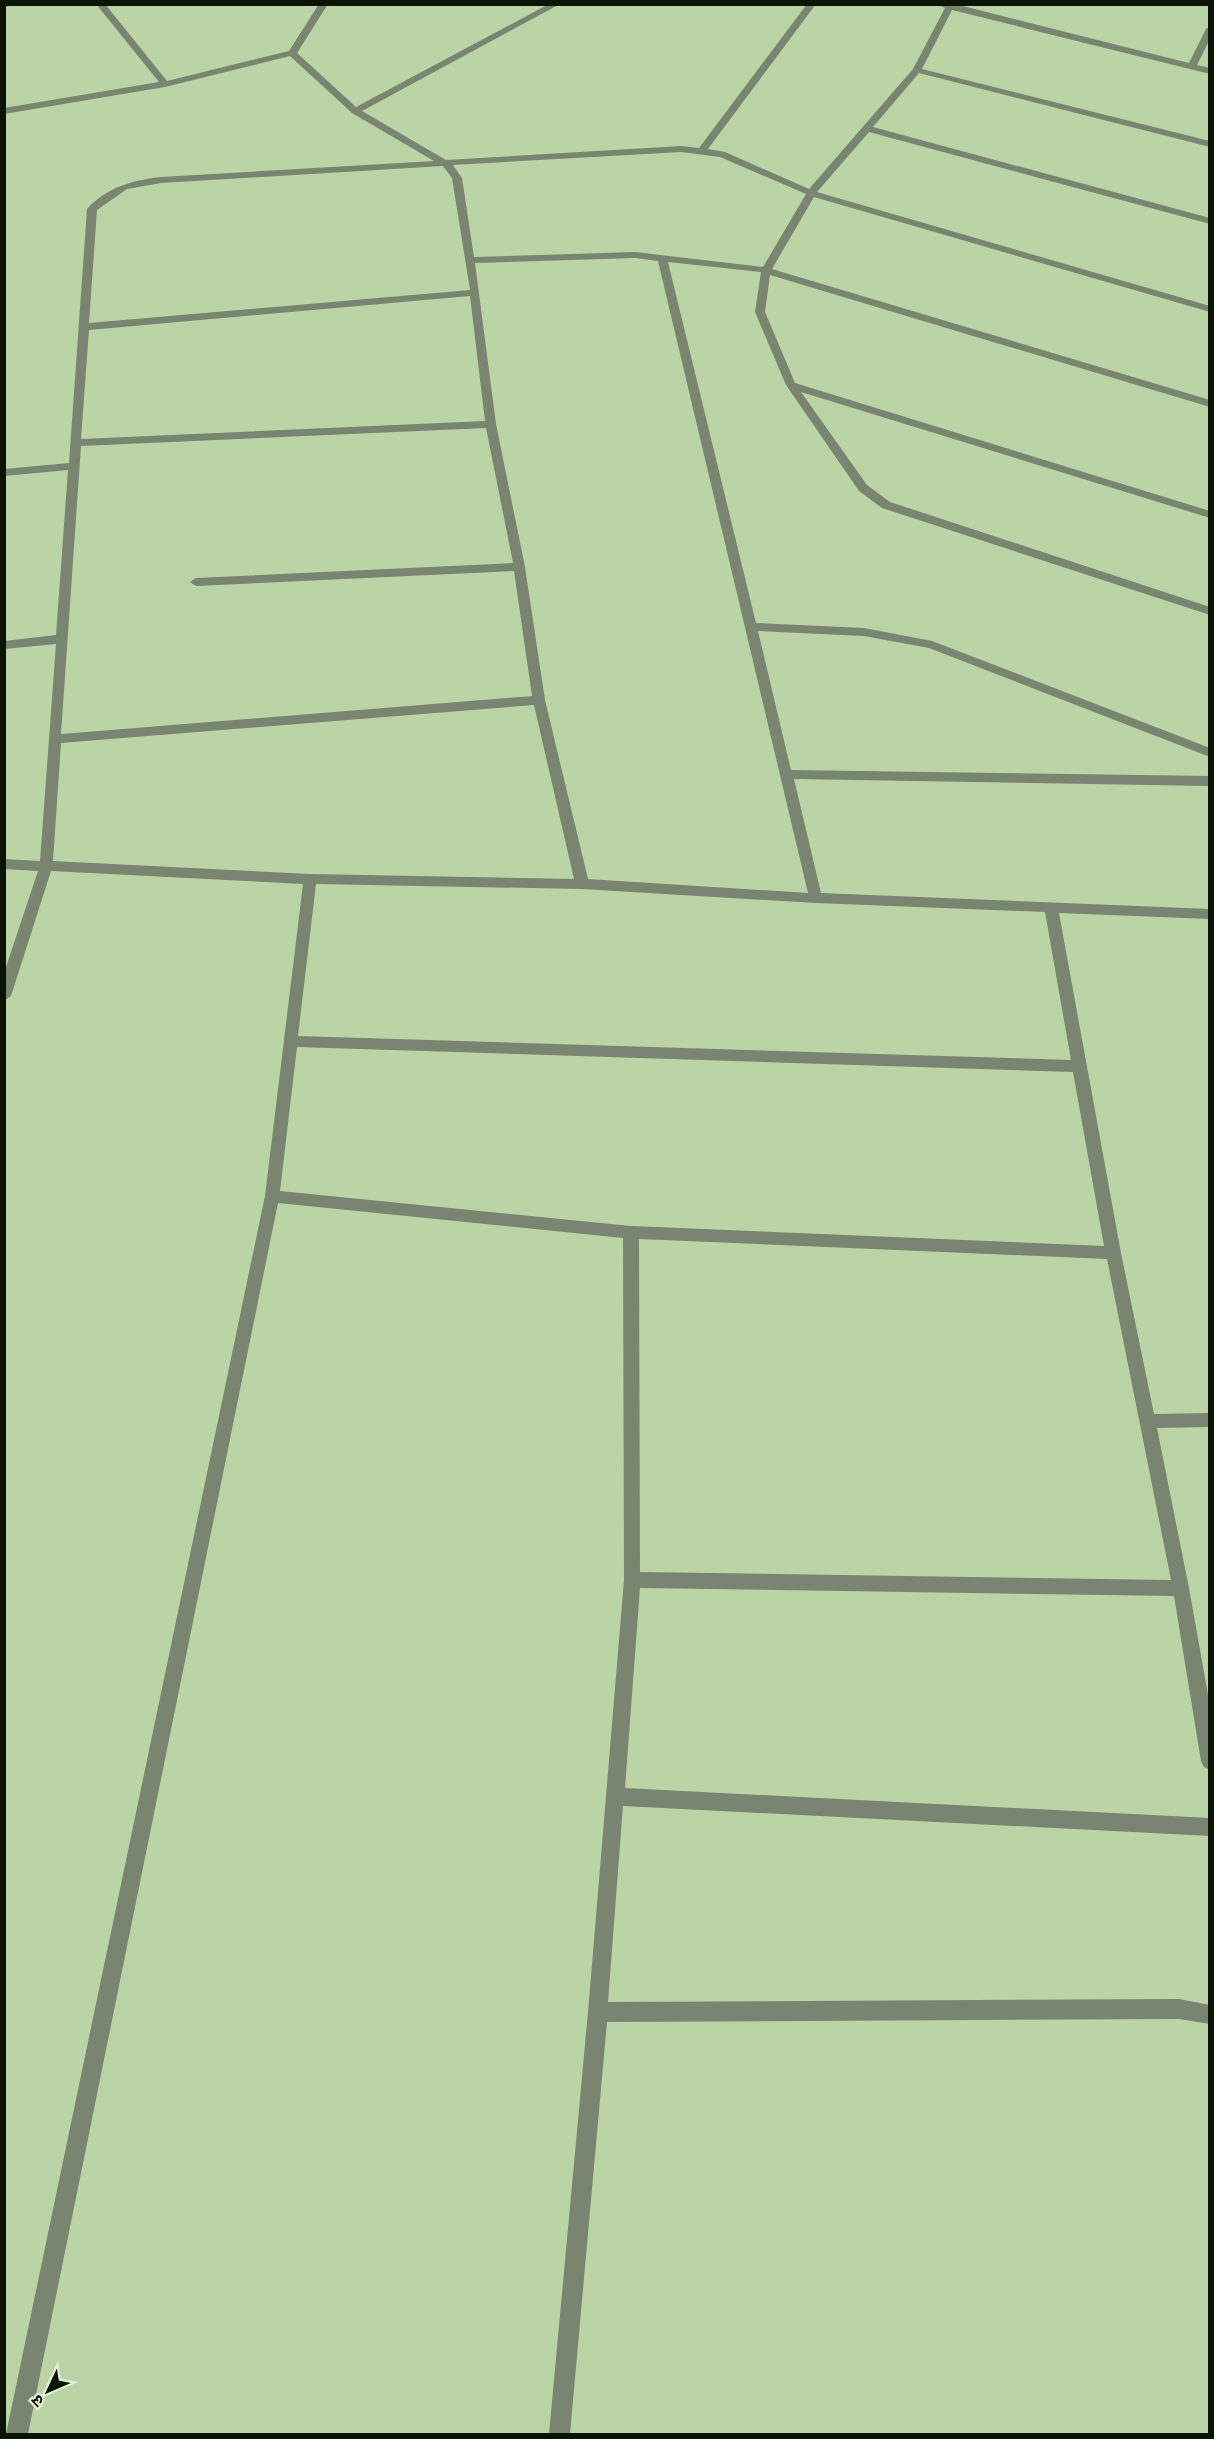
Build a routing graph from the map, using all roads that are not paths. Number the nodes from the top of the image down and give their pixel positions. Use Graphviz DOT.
graph roads {
  1 [pos="9,4"];
  2 [pos="100,4"];
  3 [pos="324,4"];
  4 [pos="556,4"];
  5 [pos="812,4"];
  6 [pos="947,5"];
  7 [pos="4,6"];
  8 [pos="1209,29"];
  9 [pos="292,53"];
  10 [pos="1192,66"];
  11 [pos="917,69"];
  12 [pos="1209,71"];
  13 [pos="165,84"];
  14 [pos="4,111"];
  15 [pos="355,111"];
  16 [pos="866,128"];
  17 [pos="1209,144"];
  18 [pos="703,150"];
  19 [pos="448,165"];
  20 [pos="811,193"];
  21 [pos="1209,222"];
  22 [pos="662,258"];
  23 [pos="469,260"];
  24 [pos="766,270"];
  25 [pos="475,293"];
  26 [pos="1209,309"];
  27 [pos="83,327"];
  28 [pos="791,385"];
  29 [pos="1209,405"];
  30 [pos="491,424"];
  31 [pos="74,443"];
  32 [pos="72,466"];
  33 [pos="4,473"];
  34 [pos="1209,515"];
  35 [pos="519,567"];
  36 [pos="196,582"];
  37 [pos="1209,611"];
  38 [pos="750,627"];
  39 [pos="60,639"];
  40 [pos="4,645"];
  41 [pos="539,700"];
  42 [pos="54,739"];
  43 [pos="1209,753"];
  44 [pos="788,774"];
  45 [pos="1209,781"];
  46 [pos="4,864"];
  47 [pos="46,866"];
  48 [pos="310,879"];
  49 [pos="582,884"];
  50 [pos="816,898"];
  51 [pos="1051,907"];
  52 [pos="1209,914"];
  53 [pos="4,996"];
  54 [pos="291,1041"];
  55 [pos="1079,1066"];
  56 [pos="272,1196"];
  57 [pos="631,1232"];
  58 [pos="1113,1253"];
  59 [pos="1209,1420"];
  60 [pos="1146,1421"];
  61 [pos="632,1580"];
  62 [pos="1181,1588"];
  63 [pos="1209,1761"];
  64 [pos="615,1797"];
  65 [pos="1209,1827"];
  66 [pos="598,2012"];
  67 [pos="1209,2015"];
  68 [pos="17,2434"];
  69 [pos="560,2434"];
  1 -- 7 [label="street"];
  2 -- 13 [label="street"];
  3 -- 9 [label="street"];
  4 -- 15 [label="street"];
  5 -- 18 [label="street"];
  6 -- 10 [label="street"];
  6 -- 11 [label="street"];
  8 -- 10 [label="street"];
  9 -- 13 [label="street"];
  9 -- 15 [label="street"];
  10 -- 12 [label="street"];
  11 -- 16 [label="street"];
  11 -- 17 [label="street"];
  13 -- 14 [label="street"];
  15 -- 19 [label="street"];
  16 -- 20 [label="street"];
  16 -- 21 [label="street"];
  18 -- 19 [label="street"];
  18 -- 20 [label="street"];
  19 -- 23 [label="street"];
  19 -- 27 [label="street"];
  20 -- 24 [label="street"];
  20 -- 26 [label="street"];
  22 -- 23 [label="street"];
  22 -- 24 [label="street"];
  22 -- 38 [label="street"];
  23 -- 25 [label="street"];
  24 -- 28 [label="street"];
  24 -- 29 [label="street"];
  25 -- 27 [label="street"];
  25 -- 30 [label="street"];
  27 -- 31 [label="street"];
  28 -- 34 [label="street"];
  28 -- 37 [label="street"];
  30 -- 31 [label="street"];
  30 -- 35 [label="street"];
  31 -- 32 [label="street"];
  32 -- 33 [label="street"];
  32 -- 39 [label="street"];
  35 -- 36 [label="street"];
  35 -- 41 [label="street"];
  38 -- 43 [label="street"];
  38 -- 44 [label="street"];
  39 -- 40 [label="street"];
  39 -- 42 [label="street"];
  41 -- 42 [label="street"];
  41 -- 49 [label="street"];
  42 -- 47 [label="street"];
  44 -- 45 [label="street"];
  44 -- 50 [label="street"];
  46 -- 47 [label="street"];
  47 -- 48 [label="street"];
  47 -- 53 [label="street"];
  48 -- 49 [label="street"];
  48 -- 54 [label="street"];
  49 -- 50 [label="street"];
  50 -- 51 [label="street"];
  51 -- 52 [label="street"];
  51 -- 55 [label="street"];
  54 -- 55 [label="street"];
  54 -- 56 [label="street"];
  55 -- 58 [label="street"];
  56 -- 57 [label="street"];
  56 -- 68 [label="street"];
  57 -- 58 [label="street"];
  57 -- 61 [label="street"];
  58 -- 60 [label="street"];
  59 -- 60 [label="street"];
  60 -- 62 [label="street"];
  61 -- 62 [label="street"];
  61 -- 64 [label="street"];
  62 -- 63 [label="street"];
  64 -- 65 [label="street"];
  64 -- 66 [label="street"];
  66 -- 67 [label="street"];
  66 -- 69 [label="street"];
}
